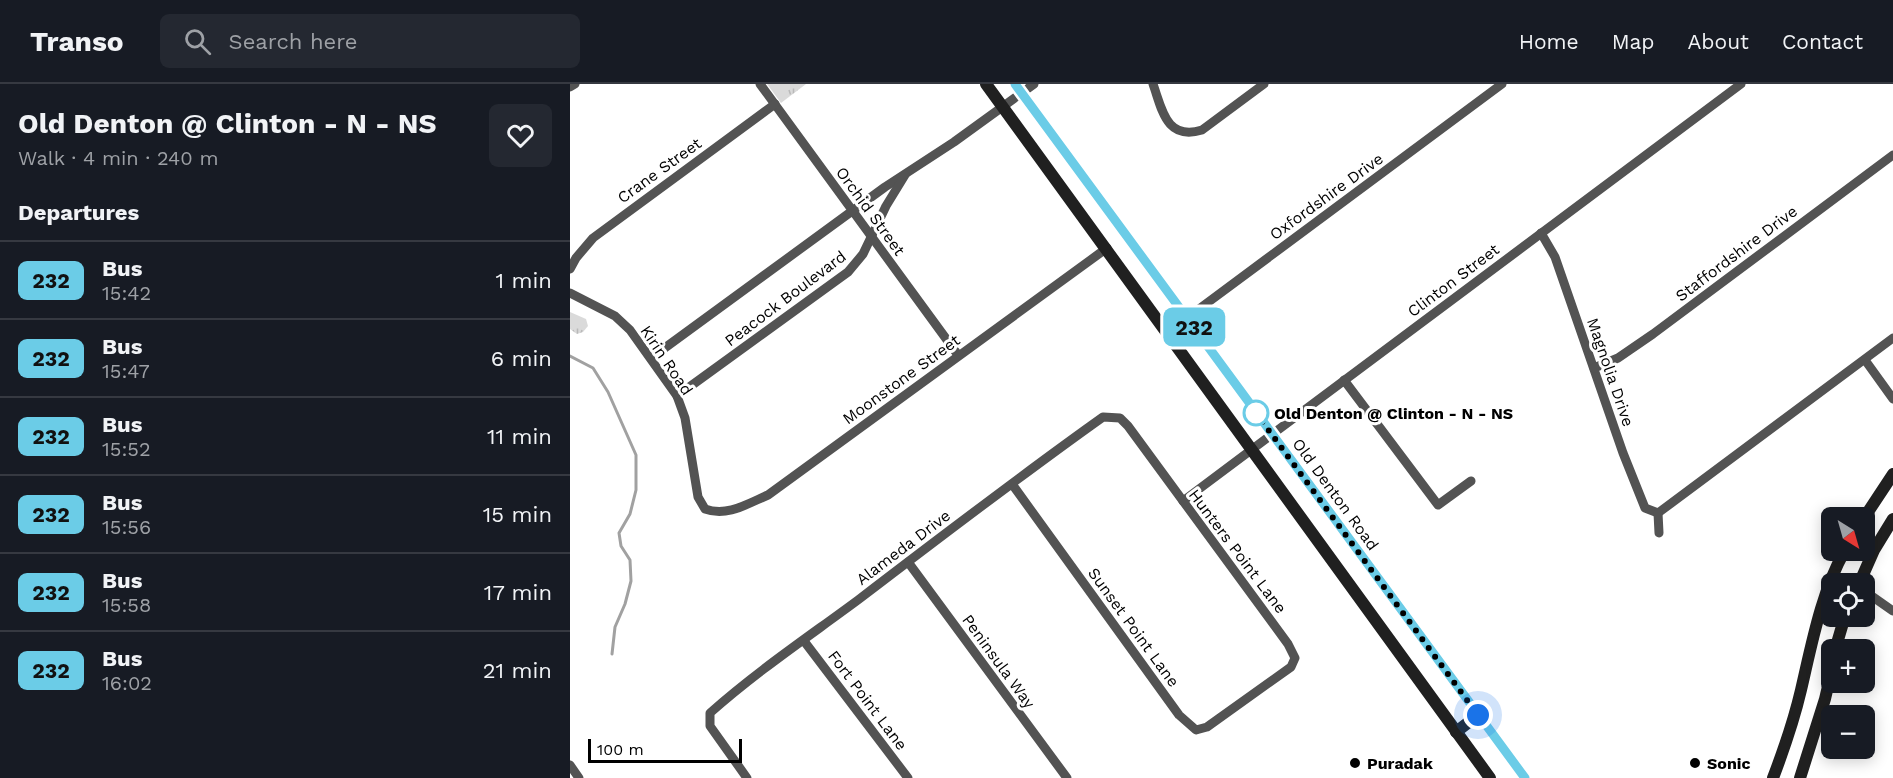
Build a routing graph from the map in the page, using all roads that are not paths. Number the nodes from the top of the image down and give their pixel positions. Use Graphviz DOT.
graph roads {
  1 [pos="575,84"];
  2 [pos="760,84"];
  3 [pos="986,84"];
  4 [pos="1034,84"];
  5 [pos="1153,84"];
  6 [pos="1264,84"];
  7 [pos="1502,84"];
  8 [pos="1741,84"];
  9 [pos="570,87"];
  10 [pos="1019,88"];
  11 [pos="774,104"];
  12 [pos="1004,107"];
  13 [pos="1893,154"];
  14 [pos="907,173"];
  15 [pos="852,211"];
  16 [pos="1541,233"];
  17 [pos="872,238"];
  18 [pos="1107,249"];
  19 [pos="570,269"];
  20 [pos="570,294"];
  21 [pos="1187,317"];
  22 [pos="1168,332"];
  23 [pos="1893,338"];
  24 [pos="958,355"];
  25 [pos="651,358"];
  26 [pos="1865,360"];
  27 [pos="1594,368"];
  28 [pos="1344,380"];
  29 [pos="677,396"];
  30 [pos="1893,399"];
  31 [pos="1120,417"];
  32 [pos="1272,434"];
  33 [pos="1252,449"];
  34 [pos="1893,474"];
  35 [pos="1471,481"];
  36 [pos="1012,484"];
  37 [pos="1183,501"];
  38 [pos="1871,507"];
  39 [pos="705,509"];
  40 [pos="1658,513"];
  41 [pos="1893,519"];
  42 [pos="1659,533"];
  43 [pos="908,562"];
  44 [pos="1864,573"];
  45 [pos="1875,598"];
  46 [pos="1893,611"];
  47 [pos="1821,617"];
  48 [pos="804,641"];
  49 [pos="1826,693"];
  50 [pos="1253,696"];
  51 [pos="1478,715"];
  52 [pos="1456,732"];
  53 [pos="570,765"];
  54 [pos="579,778"];
  55 [pos="747,778"];
  56 [pos="908,778"];
  57 [pos="1067,778"];
  58 [pos="1490,778"];
  59 [pos="1526,778"];
  60 [pos="1773,778"];
  61 [pos="1800,778"];
  1 -- 9 [label="street"];
  2 -- 11 [label="street, Orchid Street"];
  3 -- 12 [label="main road"];
  4 -- 10 [label="street, Peacock Boulevard"];
  5 -- 6 [label="street"];
  7 -- 21 [label="street, Oxfordshire Drive"];
  8 -- 16 [label="street, Clinton Street"];
  10 -- 12 [label="street, Peacock Boulevard"];
  10 -- 21 [label="main road, Old Denton Road"];
  11 -- 15 [label="street, Orchid Street"];
  11 -- 19 [label="street, Crane Street"];
  12 -- 14 [label="street, Peacock Boulevard"];
  12 -- 18 [label="main road"];
  13 -- 27 [label="street, Staffordshire Drive"];
  14 -- 15 [label="street, Peacock Boulevard"];
  14 -- 17 [label="street, Peacock Boulevard"];
  15 -- 17 [label="street, Orchid Street"];
  15 -- 25 [label="street, Peacock Boulevard"];
  16 -- 27 [label="street, Magnolia Drive"];
  16 -- 28 [label="street, Clinton Street"];
  17 -- 24 [label="street, Orchid Street"];
  17 -- 29 [label="street, Peacock Boulevard"];
  18 -- 22 [label="main road"];
  18 -- 24 [label="street, Moonstone Street"];
  20 -- 25 [label="street, Kirin Road"];
  21 -- 22 [label="street, Oxfordshire Drive"];
  21 -- 32 [label="main road, Old Denton Road"];
  22 -- 33 [label="main road"];
  23 -- 26 [label="street"];
  24 -- 39 [label="street, Moonstone Street"];
  25 -- 29 [label="street, Kirin Road"];
  26 -- 30 [label="street"];
  26 -- 40 [label="street"];
  27 -- 40 [label="street, Magnolia Drive"];
  28 -- 32 [label="street, Clinton Street"];
  28 -- 35 [label="street"];
  29 -- 39 [label="street, Kirin Road"];
  31 -- 36 [label="street, Alameda Drive"];
  31 -- 37 [label="street, Hunters Point Lane"];
  32 -- 33 [label="street, Clinton Street"];
  32 -- 51 [label="main road, Old Denton Road"];
  33 -- 37 [label="street, Clinton Street"];
  33 -- 52 [label="main road"];
  34 -- 38 [label="main road"];
  36 -- 43 [label="street, Alameda Drive"];
  36 -- 50 [label="street, Sunset Point Lane"];
  37 -- 50 [label="street, Hunters Point Lane"];
  40 -- 42 [label="street"];
  41 -- 44 [label="main road"];
  43 -- 48 [label="street, Alameda Drive"];
  43 -- 57 [label="street, Peninsula Way"];
  45 -- 46 [label="street"];
  47 -- 60 [label="main road"];
  48 -- 55 [label="street, Alameda Drive"];
  48 -- 56 [label="street, Fort Point Lane"];
  49 -- 61 [label="main road"];
  51 -- 52 [label="main road"];
  51 -- 59 [label="main road, Old Denton Road"];
  52 -- 58 [label="main road"];
  53 -- 54 [label="street"];
}
